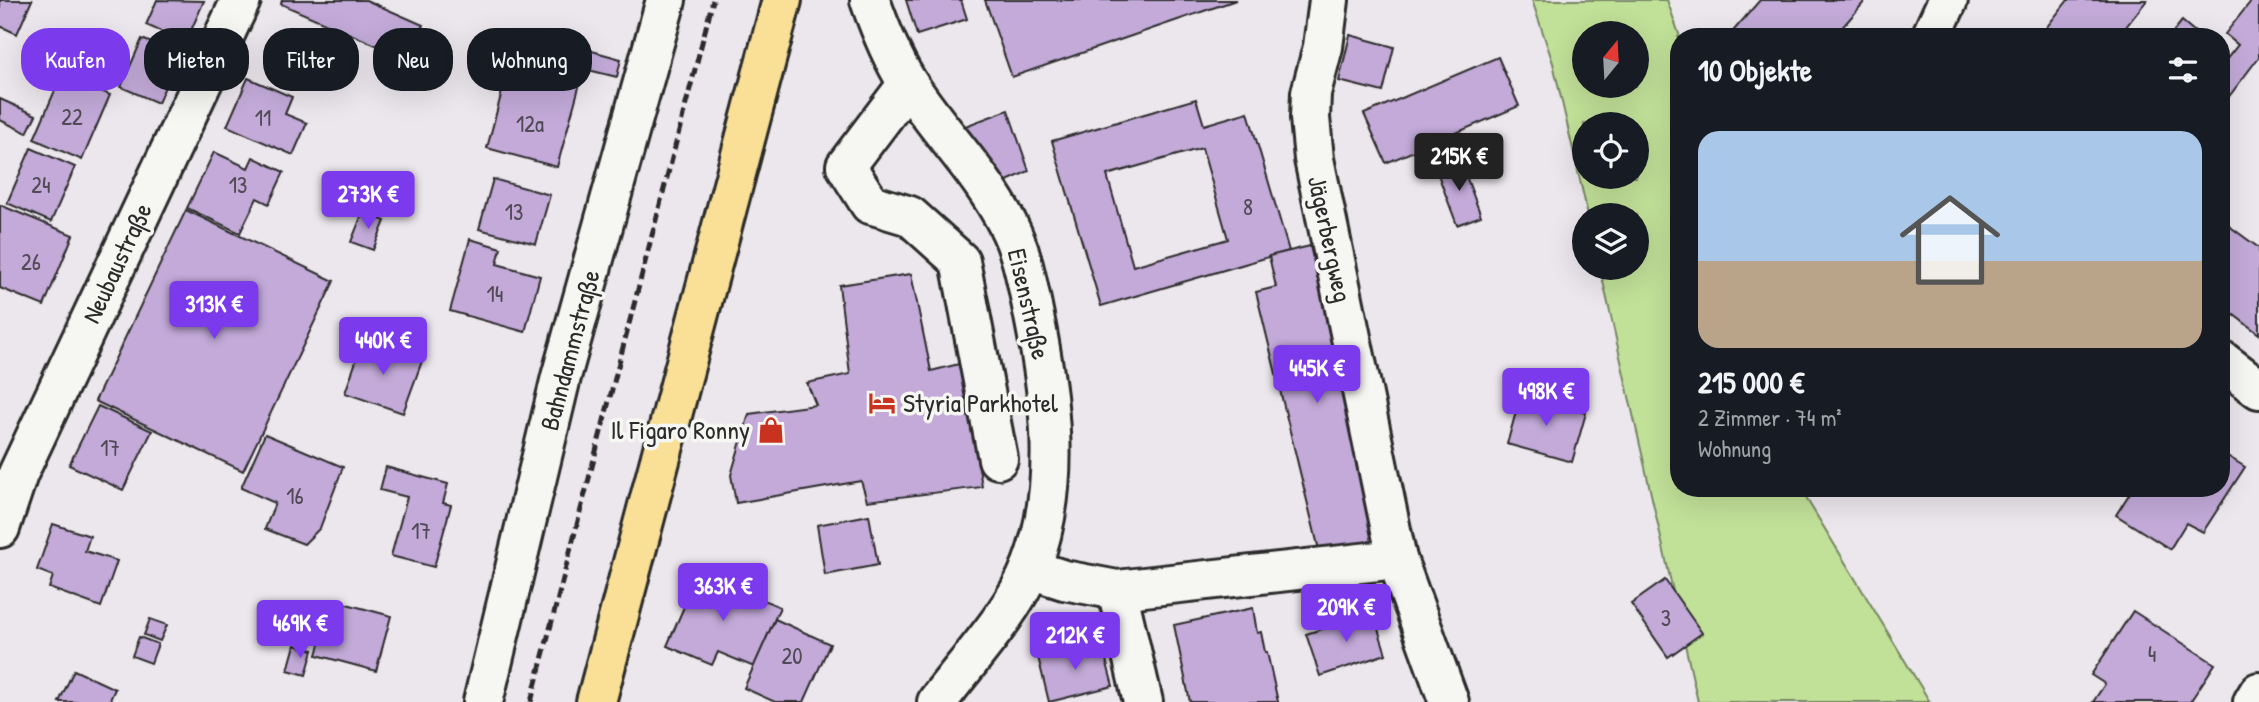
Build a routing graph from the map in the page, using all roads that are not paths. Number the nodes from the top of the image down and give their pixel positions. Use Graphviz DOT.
graph roads {
  1 [pos="241,0"];
  2 [pos="666,0"];
  3 [pos="782,0"];
  4 [pos="870,0"];
  5 [pos="1329,0"];
  6 [pos="1948,0"];
  7 [pos="1935,28"];
  8 [pos="908,84"];
  9 [pos="2230,367"];
  10 [pos="2259,389"];
  11 [pos="998,459"];
  12 [pos="0,528"];
  13 [pos="1397,559"];
  14 [pos="1030,569"];
  15 [pos="1117,590"];
  16 [pos="2259,692"];
  17 [pos="483,702"];
  18 [pos="596,702"];
  19 [pos="937,702"];
  20 [pos="1143,702"];
  21 [pos="1450,702"];
  22 [pos="2253,702"];
  1 -- 12 [label="street, Neubaustraße"];
  2 -- 17 [label="street, Bahndammstraße"];
  3 -- 18 [label="main road"];
  4 -- 8 [label="street, Eisenstraße"];
  5 -- 13 [label="street, Jägerbergweg"];
  6 -- 7 [label="street"];
  8 -- 11 [label="street"];
  8 -- 14 [label="street, Eisenstraße"];
  9 -- 10 [label="street"];
  13 -- 15 [label="street"];
  13 -- 21 [label="street, Jägerbergweg"];
  14 -- 15 [label="street"];
  14 -- 19 [label="street, Eisenstraße"];
  15 -- 20 [label="street"];
  16 -- 22 [label="street"];
}
